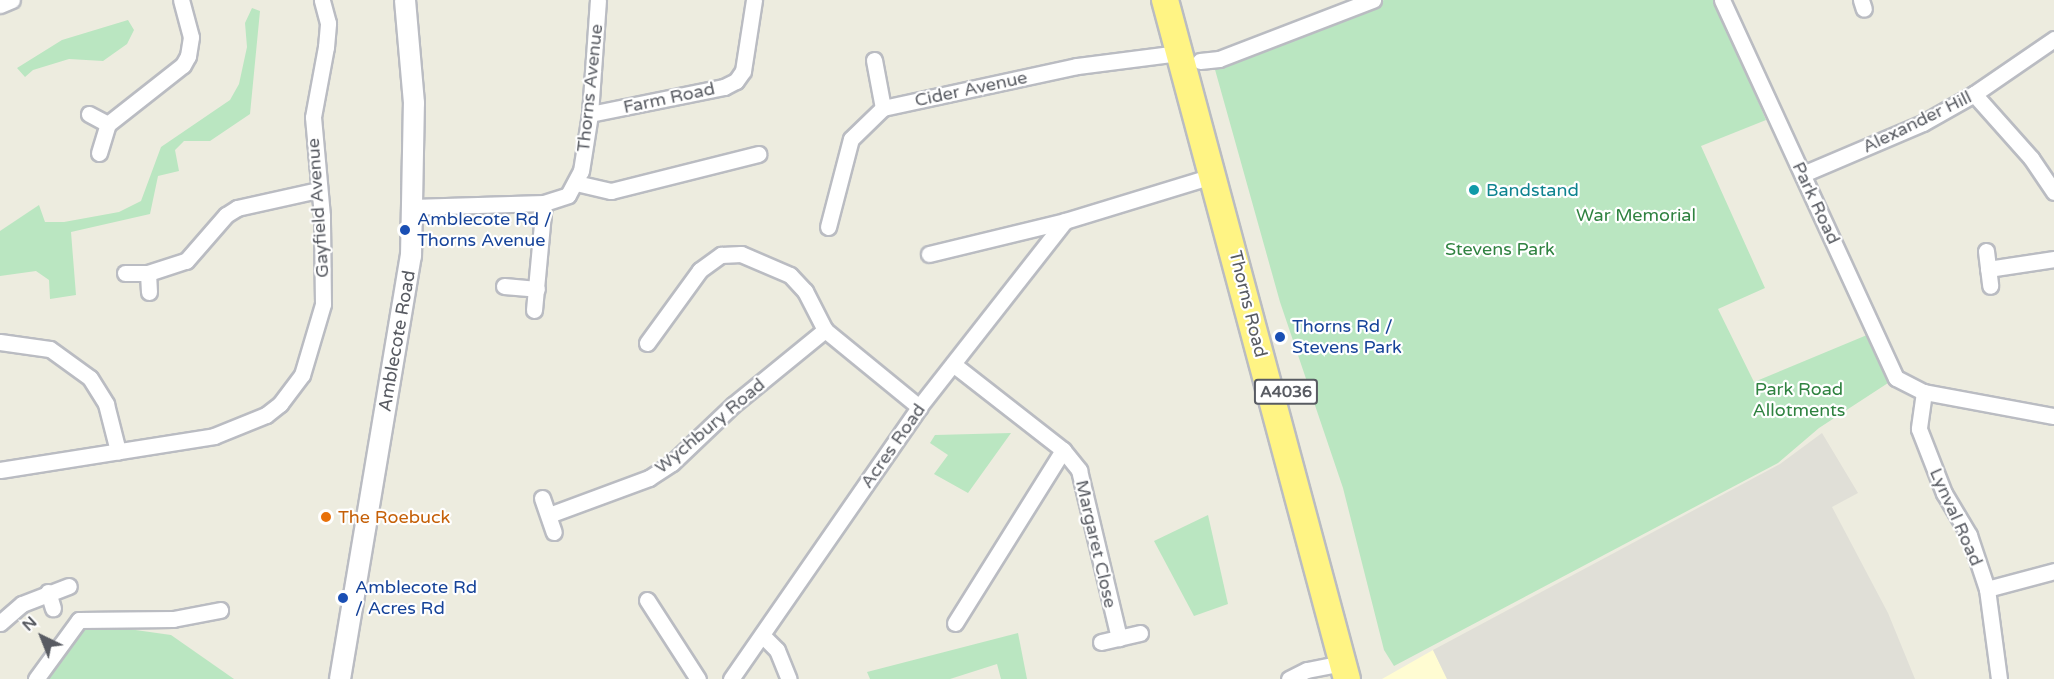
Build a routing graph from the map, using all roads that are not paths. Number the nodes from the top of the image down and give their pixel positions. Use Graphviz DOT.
graph roads {
  1 [pos="12,0"];
  2 [pos="181,0"];
  3 [pos="322,0"];
  4 [pos="405,0"];
  5 [pos="598,0"];
  6 [pos="754,0"];
  7 [pos="1165,0"];
  8 [pos="1183,0"];
  9 [pos="1373,0"];
  10 [pos="1722,0"];
  11 [pos="0,5"];
  12 [pos="2054,39"];
  13 [pos="1189,57"];
  14 [pos="874,60"];
  15 [pos="1974,94"];
  16 [pos="883,108"];
  17 [pos="89,114"];
  18 [pos="590,114"];
  19 [pos="108,124"];
  20 [pos="99,153"];
  21 [pos="758,154"];
  22 [pos="1803,174"];
  23 [pos="1215,175"];
  24 [pos="576,183"];
  25 [pos="318,190"];
  26 [pos="2054,192"];
  27 [pos="544,203"];
  28 [pos="412,207"];
  29 [pos="835,218"];
  30 [pos="1065,220"];
  31 [pos="1986,251"];
  32 [pos="929,254"];
  33 [pos="2054,259"];
  34 [pos="1988,269"];
  35 [pos="124,273"];
  36 [pos="148,273"];
  37 [pos="504,286"];
  38 [pos="1990,286"];
  39 [pos="537,289"];
  40 [pos="149,292"];
  41 [pos="534,310"];
  42 [pos="825,330"];
  43 [pos="0,342"];
  44 [pos="646,344"];
  45 [pos="953,364"];
  46 [pos="1924,392"];
  47 [pos="919,407"];
  48 [pos="2054,416"];
  49 [pos="1064,450"];
  50 [pos="118,451"];
  51 [pos="0,470"];
  52 [pos="542,498"];
  53 [pos="549,515"];
  54 [pos="554,532"];
  55 [pos="2054,571"];
  56 [pos="69,586"];
  57 [pos="1986,589"];
  58 [pos="48,592"];
  59 [pos="647,600"];
  60 [pos="53,608"];
  61 [pos="220,610"];
  62 [pos="0,622"];
  63 [pos="955,623"];
  64 [pos="1140,633"];
  65 [pos="762,635"];
  66 [pos="1119,638"];
  67 [pos="1101,642"];
  68 [pos="1351,674"];
  69 [pos="36,679"];
  70 [pos="340,679"];
  71 [pos="698,679"];
  72 [pos="731,679"];
  73 [pos="789,679"];
  74 [pos="1289,679"];
  75 [pos="1999,679"];
  1 -- 11 [label="street"];
  2 -- 19 [label="street"];
  3 -- 25 [label="street, Gayfield Avenue"];
  4 -- 28 [label="street, Amblecote Road"];
  5 -- 18 [label="street, Thorns Avenue"];
  6 -- 18 [label="street, Farm Road"];
  7 -- 13 [label="highway, Thorns Road / A4036"];
  8 -- 13 [label="highway, Thorns Road / A4036"];
  9 -- 13 [label="street, Cider Avenue"];
  10 -- 22 [label="street, Park Road"];
  12 -- 15 [label="street, Alexander Hill"];
  13 -- 16 [label="street, Cider Avenue"];
  13 -- 23 [label="highway, Thorns Road / A4036"];
  13 -- 68 [label="highway, Thorns Road / A4036"];
  14 -- 16 [label="street"];
  15 -- 22 [label="street, Alexander Hill"];
  15 -- 26 [label="street"];
  16 -- 29 [label="street"];
  17 -- 19 [label="street"];
  18 -- 24 [label="street, Thorns Avenue"];
  19 -- 20 [label="street"];
  21 -- 24 [label="street"];
  22 -- 46 [label="street, Park Road"];
  23 -- 30 [label="street"];
  23 -- 68 [label="highway, Thorns Road / A4036"];
  24 -- 27 [label="street"];
  25 -- 36 [label="street"];
  25 -- 50 [label="street, Gayfield Avenue"];
  27 -- 28 [label="street"];
  27 -- 39 [label="street"];
  28 -- 70 [label="street, Amblecote Road"];
  30 -- 32 [label="street"];
  30 -- 45 [label="street, Acres Road"];
  31 -- 34 [label="street"];
  33 -- 34 [label="street"];
  34 -- 38 [label="street"];
  35 -- 36 [label="street"];
  36 -- 40 [label="street"];
  37 -- 39 [label="street"];
  39 -- 41 [label="street"];
  42 -- 44 [label="street"];
  42 -- 47 [label="street"];
  42 -- 53 [label="street, Wychbury Road"];
  43 -- 50 [label="street"];
  45 -- 47 [label="street, Acres Road"];
  45 -- 49 [label="street, Margaret Close"];
  46 -- 48 [label="street, Park Road"];
  46 -- 57 [label="street, Lynval Road"];
  47 -- 65 [label="street, Acres Road"];
  49 -- 63 [label="street"];
  49 -- 66 [label="street, Margaret Close"];
  50 -- 51 [label="street, Gayfield Avenue"];
  52 -- 53 [label="street"];
  53 -- 54 [label="street"];
  55 -- 57 [label="street"];
  56 -- 58 [label="street"];
  57 -- 75 [label="street, Lynval Road"];
  58 -- 60 [label="street"];
  58 -- 62 [label="street"];
  59 -- 71 [label="street"];
  61 -- 69 [label="street"];
  64 -- 66 [label="street"];
  65 -- 72 [label="street, Acres Road"];
  65 -- 73 [label="street"];
  66 -- 67 [label="street"];
  68 -- 74 [label="street"];
}
